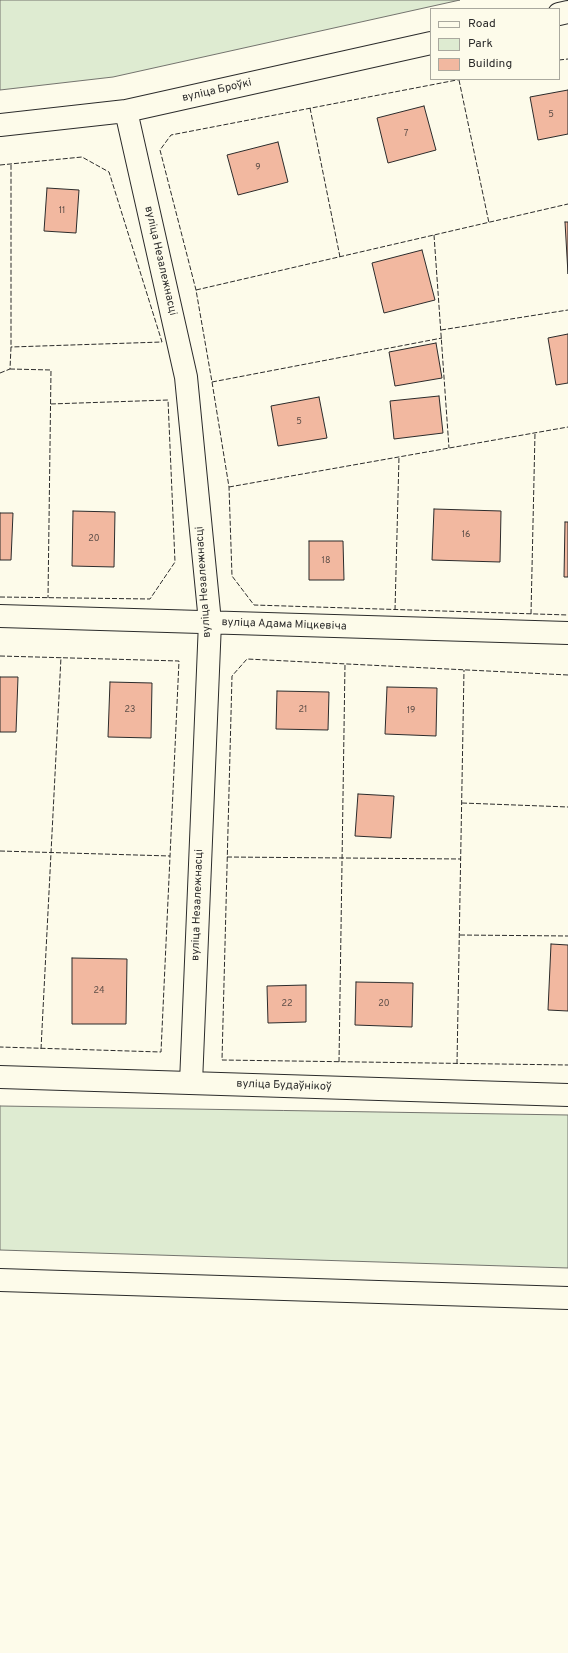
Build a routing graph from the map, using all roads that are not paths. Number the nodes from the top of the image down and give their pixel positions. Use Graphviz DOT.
graph roads {
  1 [pos="430,43"];
  2 [pos="126,111"];
  3 [pos="0,125"];
  4 [pos="0,616"];
  5 [pos="210,622"];
  6 [pos="568,633"];
  7 [pos="0,1077"];
  8 [pos="191,1083"];
  9 [pos="568,1095"];
  10 [pos="0,1280"];
  11 [pos="568,1298"];
  1 -- 2 [label="street, вуліца Броўкі"];
  2 -- 3 [label="street, вуліца Броўкі"];
  2 -- 5 [label="street, вуліца Незалежнасці"];
  4 -- 5 [label="street, вуліца Адама Міцкевіча"];
  5 -- 6 [label="street, вуліца Адама Міцкевіча"];
  5 -- 8 [label="street, вуліца Незалежнасці"];
  7 -- 8 [label="street, вуліца Будаўнікоў"];
  8 -- 9 [label="street, вуліца Будаўнікоў"];
  10 -- 11 [label="street"];
}
